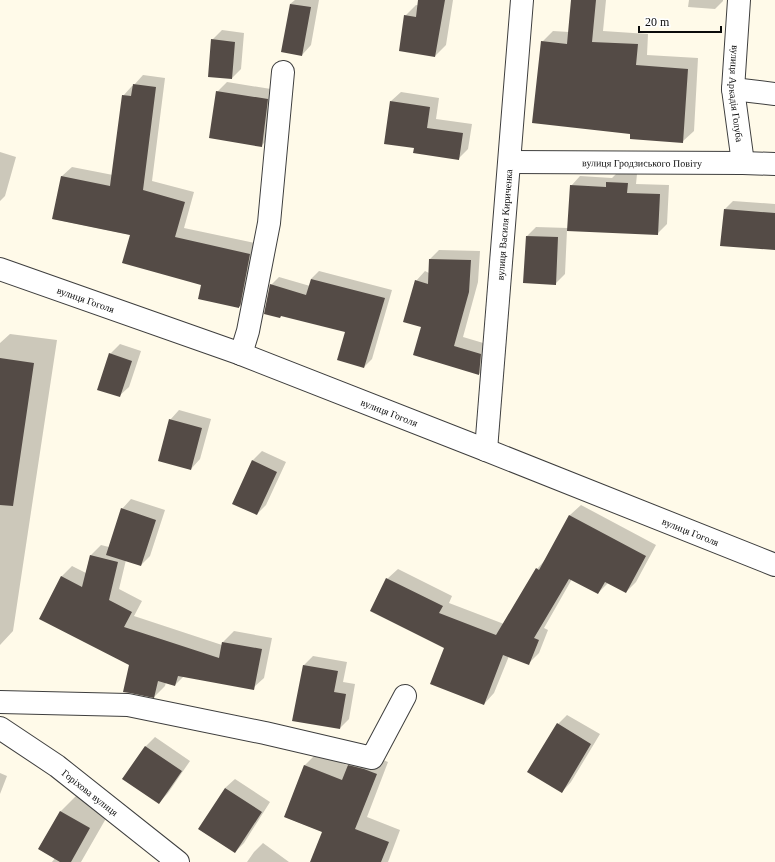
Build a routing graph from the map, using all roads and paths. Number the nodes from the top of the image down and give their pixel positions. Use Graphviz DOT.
graph roads {
  1 [pos="522,0"];
  2 [pos="739,0"];
  3 [pos="283,72"];
  4 [pos="733,89"];
  5 [pos="775,94"];
  6 [pos="510,162"];
  7 [pos="744,163"];
  8 [pos="775,164"];
  9 [pos="0,269"];
  10 [pos="240,354"];
  11 [pos="486,450"];
  12 [pos="775,565"];
  13 [pos="405,696"];
  14 [pos="0,702"];
  15 [pos="0,728"];
  16 [pos="178,862"];
  1 -- 6 [label="street, вулиця Василя Кириченка"];
  2 -- 4 [label="street, вулиця Аркадія Голуба"];
  3 -- 10 [label="street"];
  4 -- 5 [label="street"];
  4 -- 7 [label="street, вулиця Аркадія Голуба"];
  6 -- 7 [label="street, вулиця Гродзиського Повіту"];
  6 -- 11 [label="street, вулиця Василя Кириченка"];
  7 -- 8 [label="street, вулиця Гродзиського Повіту"];
  9 -- 10 [label="street, вулиця Гоголя"];
  10 -- 11 [label="street, вулиця Гоголя"];
  11 -- 12 [label="street, вулиця Гоголя"];
  13 -- 14 [label="street"];
  15 -- 16 [label="street, Горіхова вулиця"];
}
